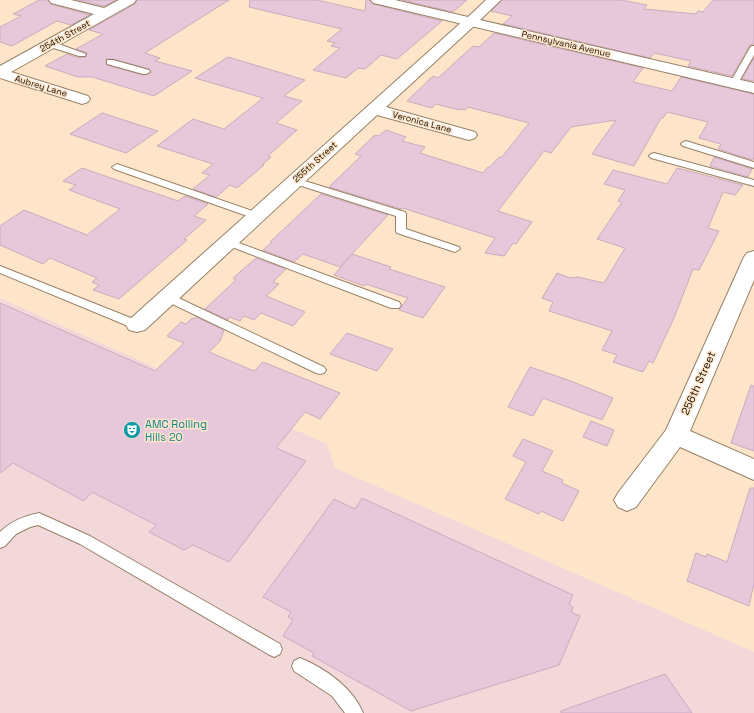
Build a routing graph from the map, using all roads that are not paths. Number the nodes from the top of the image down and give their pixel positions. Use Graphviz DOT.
graph roads {
  1 [pos="56,0"];
  2 [pos="129,0"];
  3 [pos="378,0"];
  4 [pos="494,0"];
  5 [pos="106,13"];
  6 [pos="470,22"];
  7 [pos="50,44"];
  8 [pos="754,48"];
  9 [pos="82,54"];
  10 [pos="110,62"];
  11 [pos="0,72"];
  12 [pos="146,72"];
  13 [pos="734,83"];
  14 [pos="754,88"];
  15 [pos="82,98"];
  16 [pos="374,109"];
  17 [pos="469,134"];
  18 [pos="686,144"];
  19 [pos="654,156"];
  20 [pos="754,165"];
  21 [pos="117,167"];
  22 [pos="295,181"];
  23 [pos="754,183"];
  24 [pos="257,216"];
  25 [pos="228,242"];
  26 [pos="455,249"];
  27 [pos="754,257"];
  28 [pos="0,269"];
  29 [pos="168,296"];
  30 [pos="395,305"];
  31 [pos="137,325"];
  32 [pos="320,370"];
  33 [pos="676,435"];
  34 [pos="754,470"];
  35 [pos="627,500"];
  36 [pos="0,542"];
  37 [pos="274,649"];
  38 [pos="300,666"];
  39 [pos="356,713"];
  1 -- 5 [label="street"];
  2 -- 5 [label="street, 254th Street"];
  3 -- 6 [label="street, Pennsylvania Avenue"];
  4 -- 6 [label="street, 255th Street"];
  5 -- 7 [label="street, 254th Street"];
  6 -- 13 [label="street, Pennsylvania Avenue"];
  6 -- 16 [label="street, 255th Street"];
  7 -- 9 [label="lane"];
  7 -- 11 [label="street, 254th Street"];
  8 -- 13 [label="lane"];
  10 -- 12 [label="lane"];
  11 -- 15 [label="street, Aubrey Lane"];
  13 -- 14 [label="street, Pennsylvania Avenue"];
  16 -- 17 [label="street, Veronica Lane"];
  16 -- 22 [label="street, 255th Street"];
  18 -- 20 [label="lane"];
  19 -- 23 [label="lane"];
  21 -- 24 [label="lane"];
  22 -- 24 [label="street, 255th Street"];
  22 -- 26 [label="lane"];
  24 -- 25 [label="street, 255th Street"];
  25 -- 29 [label="street, 255th Street"];
  25 -- 30 [label="lane"];
  27 -- 33 [label="street, 256th Street"];
  28 -- 31 [label="lane"];
  29 -- 31 [label="street, 255th Street"];
  29 -- 32 [label="lane"];
  33 -- 34 [label="street"];
  33 -- 35 [label="street, 256th Street"];
  36 -- 37 [label="lane"];
  38 -- 39 [label="lane"];
}
